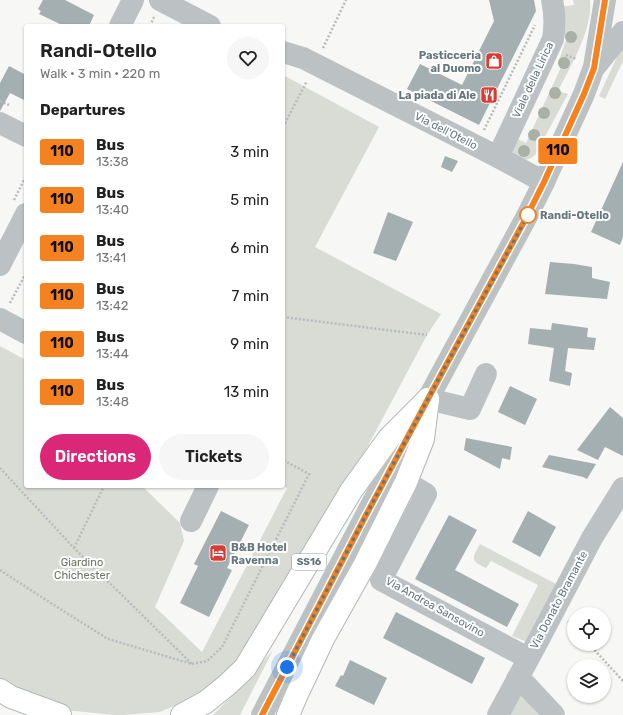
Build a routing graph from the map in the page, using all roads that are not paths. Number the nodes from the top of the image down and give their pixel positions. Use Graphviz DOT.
graph roads {
  1 [pos="133,0"];
  2 [pos="160,0"];
  3 [pos="552,0"];
  4 [pos="605,0"];
  5 [pos="121,24"];
  6 [pos="206,24"];
  7 [pos="623,32"];
  8 [pos="285,53"];
  9 [pos="594,68"];
  10 [pos="0,123"];
  11 [pos="24,135"];
  12 [pos="498,157"];
  13 [pos="544,182"];
  14 [pos="24,218"];
  15 [pos="0,265"];
  16 [pos="0,320"];
  17 [pos="24,332"];
  18 [pos="486,374"];
  19 [pos="428,399"];
  20 [pos="406,482"];
  21 [pos="207,488"];
  22 [pos="623,488"];
  23 [pos="191,520"];
  24 [pos="528,658"];
  25 [pos="516,679"];
  26 [pos="0,690"];
  27 [pos="202,709"];
  28 [pos="264,711"];
  29 [pos="60,715"];
  30 [pos="182,715"];
  31 [pos="288,715"];
  32 [pos="498,715"];
  33 [pos="554,715"];
  1 -- 5 [label="street"];
  2 -- 6 [label="street"];
  3 -- 12 [label="street, Viale della Lirica"];
  4 -- 9 [label="street"];
  7 -- 9 [label="street"];
  8 -- 12 [label="street, Via dell'Otello"];
  9 -- 13 [label="street"];
  10 -- 11 [label="street"];
  12 -- 13 [label="street, Via dell'Otello"];
  13 -- 19 [label="street"];
  14 -- 15 [label="street"];
  16 -- 17 [label="street"];
  18 -- 19 [label="street"];
  19 -- 20 [label="highway"];
  19 -- 27 [label="highway, SS16"];
  19 -- 28 [label="street"];
  20 -- 24 [label="street, Via Andrea Sansovino"];
  20 -- 31 [label="highway"];
  21 -- 23 [label="street"];
  22 -- 24 [label="street, Via Donato Bramante"];
  24 -- 25 [label="street, Via Donato Bramante"];
  25 -- 32 [label="street, Via Donato Bramante"];
  25 -- 33 [label="street"];
  26 -- 29 [label="highway"];
  27 -- 30 [label="highway, SS16"];
}
